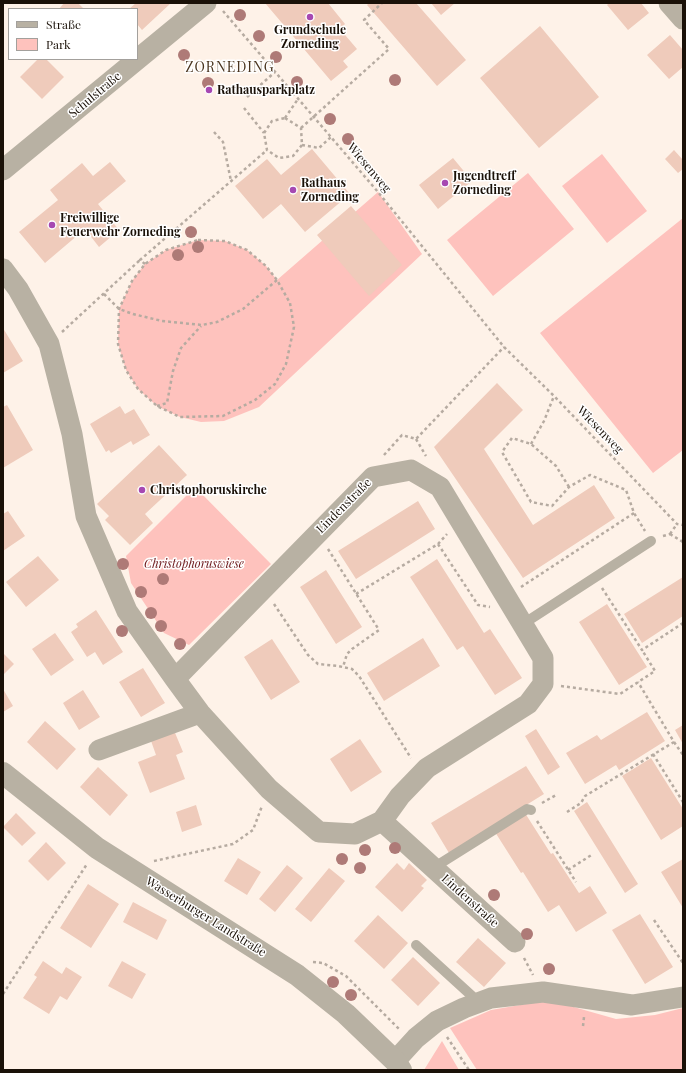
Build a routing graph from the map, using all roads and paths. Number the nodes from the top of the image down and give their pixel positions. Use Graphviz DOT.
graph roads {
  1 [pos="382,3"];
  2 [pos="669,3"];
  3 [pos="213,5"];
  4 [pos="683,19"];
  5 [pos="275,72"];
  6 [pos="247,97"];
  7 [pos="298,99"];
  8 [pos="244,108"];
  9 [pos="314,117"];
  10 [pos="285,118"];
  11 [pos="301,128"];
  12 [pos="214,132"];
  13 [pos="264,133"];
  14 [pos="331,137"];
  15 [pos="302,145"];
  16 [pos="267,150"];
  17 [pos="3,170"];
  18 [pos="231,181"];
  19 [pos="140,260"];
  20 [pos="145,264"];
  21 [pos="3,269"];
  22 [pos="277,280"];
  23 [pos="104,294"];
  24 [pos="119,309"];
  25 [pos="202,325"];
  26 [pos="49,344"];
  27 [pos="504,347"];
  28 [pos="554,396"];
  29 [pos="157,406"];
  30 [pos="531,444"];
  31 [pos="373,477"];
  32 [pos="569,487"];
  33 [pos="457,515"];
  34 [pos="677,524"];
  35 [pos="683,525"];
  36 [pos="318,533"];
  37 [pos="651,541"];
  38 [pos="683,542"];
  39 [pos="438,544"];
  40 [pos="595,577"];
  41 [pos="264,588"];
  42 [pos="356,594"];
  43 [pos="499,602"];
  44 [pos="683,623"];
  45 [pos="523,624"];
  46 [pos="642,650"];
  47 [pos="343,667"];
  48 [pos="175,679"];
  49 [pos="638,682"];
  50 [pos="543,684"];
  51 [pos="200,713"];
  52 [pos="674,742"];
  53 [pos="99,750"];
  54 [pos="653,754"];
  55 [pos="683,755"];
  56 [pos="3,773"];
  57 [pos="421,773"];
  58 [pos="269,789"];
  59 [pos="556,795"];
  60 [pos="683,802"];
  61 [pos="531,810"];
  62 [pos="567,812"];
  63 [pos="382,821"];
  64 [pos="98,848"];
  65 [pos="593,854"];
  66 [pos="433,868"];
  67 [pos="568,870"];
  68 [pos="139,876"];
  69 [pos="576,882"];
  70 [pos="654,920"];
  71 [pos="515,942"];
  72 [pos="416,945"];
  73 [pos="311,962"];
  74 [pos="683,963"];
  75 [pos="543,992"];
  76 [pos="3,994"];
  77 [pos="683,997"];
  78 [pos="475,1004"];
  79 [pos="437,1021"];
  80 [pos="416,1038"];
  81 [pos="398,1066"];
  82 [pos="469,1070"];
  1 -- 9 [label="path"];
  2 -- 4 [label="street"];
  3 -- 5 [label="path, Wiesenweg"];
  3 -- 17 [label="street, Schulstraße"];
  5 -- 6 [label="path"];
  5 -- 7 [label="path, Wiesenweg"];
  7 -- 9 [label="path, Wiesenweg"];
  7 -- 10 [label="path"];
  8 -- 13 [label="path"];
  9 -- 11 [label="path"];
  9 -- 14 [label="path, Wiesenweg"];
  10 -- 11 [label="path"];
  10 -- 13 [label="path"];
  11 -- 15 [label="path"];
  12 -- 18 [label="path"];
  13 -- 16 [label="path"];
  14 -- 15 [label="path"];
  14 -- 27 [label="path, Wiesenweg"];
  15 -- 16 [label="path"];
  16 -- 18 [label="path"];
  18 -- 19 [label="path"];
  19 -- 20 [label="path"];
  19 -- 23 [label="path"];
  20 -- 22 [label="path"];
  20 -- 24 [label="path"];
  21 -- 26 [label="street"];
  22 -- 25 [label="path"];
  22 -- 29 [label="path"];
  23 -- 24 [label="path"];
  23 -- 26 [label="path"];
  24 -- 25 [label="path"];
  24 -- 29 [label="path"];
  25 -- 29 [label="path"];
  26 -- 48 [label="street"];
  27 -- 28 [label="path, Wiesenweg"];
  27 -- 31 [label="path"];
  28 -- 30 [label="path"];
  28 -- 34 [label="path, Wiesenweg"];
  30 -- 32 [label="path"];
  30 -- 32 [label="path"];
  31 -- 33 [label="street, Lindenstraße"];
  31 -- 36 [label="street, Lindenstraße"];
  32 -- 43 [label="path"];
  33 -- 39 [label="path"];
  33 -- 43 [label="street, Lindenstraße"];
  34 -- 35 [label="path"];
  34 -- 38 [label="path"];
  36 -- 41 [label="street, Lindenstraße"];
  36 -- 42 [label="path"];
  37 -- 40 [label="lane"];
  39 -- 42 [label="path"];
  39 -- 43 [label="path"];
  40 -- 45 [label="lane"];
  40 -- 46 [label="path"];
  41 -- 47 [label="path"];
  41 -- 48 [label="street, Lindenstraße"];
  42 -- 47 [label="path"];
  43 -- 45 [label="street, Lindenstraße"];
  44 -- 46 [label="path"];
  45 -- 50 [label="street, Lindenstraße"];
  46 -- 49 [label="path"];
  47 -- 57 [label="path"];
  48 -- 51 [label="street"];
  49 -- 50 [label="path"];
  49 -- 52 [label="path"];
  50 -- 57 [label="street"];
  51 -- 53 [label="street"];
  51 -- 58 [label="street"];
  52 -- 54 [label="path"];
  52 -- 55 [label="path"];
  54 -- 60 [label="path"];
  54 -- 62 [label="path"];
  56 -- 64 [label="street, Wasserburger Landstraße"];
  57 -- 63 [label="street"];
  58 -- 63 [label="street"];
  58 -- 68 [label="path"];
  59 -- 61 [label="path"];
  61 -- 66 [label="lane"];
  61 -- 67 [label="path"];
  63 -- 66 [label="street, Lindenstraße"];
  64 -- 68 [label="street, Wasserburger Landstraße"];
  64 -- 76 [label="path"];
  65 -- 67 [label="path"];
  66 -- 71 [label="street, Lindenstraße"];
  67 -- 69 [label="path"];
  68 -- 81 [label="street, Wasserburger Landstraße"];
  70 -- 74 [label="path"];
  71 -- 75 [label="path"];
  72 -- 78 [label="lane"];
  73 -- 80 [label="path"];
  75 -- 77 [label="street"];
  75 -- 78 [label="street"];
  78 -- 79 [label="street"];
  79 -- 80 [label="street"];
  79 -- 82 [label="path"];
  80 -- 81 [label="street"];
}
